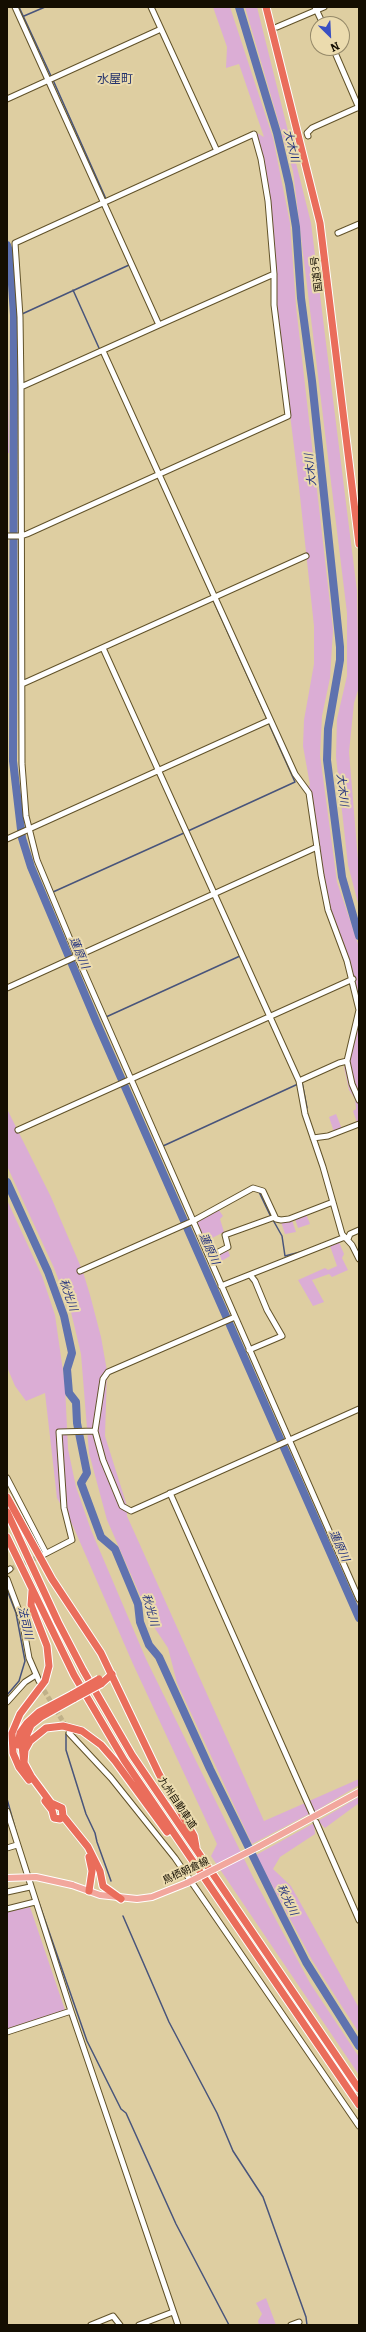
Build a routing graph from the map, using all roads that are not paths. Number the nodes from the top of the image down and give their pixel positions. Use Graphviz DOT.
graph roads {
  1 [pos="15,7"];
  2 [pos="151,7"];
  3 [pos="266,7"];
  4 [pos="324,7"];
  5 [pos="316,9"];
  6 [pos="278,27"];
  7 [pos="161,29"];
  8 [pos="337,56"];
  9 [pos="48,80"];
  10 [pos="7,99"];
  11 [pos="359,107"];
  12 [pos="308,136"];
  13 [pos="217,151"];
  14 [pos="104,203"];
  15 [pos="359,224"];
  16 [pos="338,233"];
  17 [pos="274,274"];
  18 [pos="159,326"];
  19 [pos="103,351"];
  20 [pos="21,387"];
  21 [pos="159,474"];
  22 [pos="7,536"];
  23 [pos="21,536"];
  24 [pos="359,544"];
  25 [pos="306,556"];
  26 [pos="214,596"];
  27 [pos="103,648"];
  28 [pos="22,684"];
  29 [pos="270,720"];
  30 [pos="158,770"];
  31 [pos="29,829"];
  32 [pos="7,839"];
  33 [pos="317,847"];
  34 [pos="214,894"];
  35 [pos="77,956"];
  36 [pos="353,979"];
  37 [pos="7,988"];
  38 [pos="269,1016"];
  39 [pos="347,1061"];
  40 [pos="130,1080"];
  41 [pos="299,1081"];
  42 [pos="359,1100"];
  43 [pos="359,1124"];
  44 [pos="18,1130"];
  45 [pos="312,1138"];
  46 [pos="333,1202"];
  47 [pos="275,1217"];
  48 [pos="193,1221"];
  49 [pos="359,1230"];
  50 [pos="346,1238"];
  51 [pos="209,1257"];
  52 [pos="359,1259"];
  53 [pos="80,1271"];
  54 [pos="251,1276"];
  55 [pos="221,1286"];
  56 [pos="235,1317"];
  57 [pos="249,1350"];
  58 [pos="359,1409"];
  59 [pos="93,1430"];
  60 [pos="289,1440"];
  61 [pos="7,1478"];
  62 [pos="170,1493"];
  63 [pos="7,1497"];
  64 [pos="7,1512"];
  65 [pos="7,1537"];
  66 [pos="7,1579"];
  67 [pos="32,1591"];
  68 [pos="359,1599"];
  69 [pos="112,1674"];
  70 [pos="36,1675"];
  71 [pos="38,1680"];
  72 [pos="74,1696"];
  73 [pos="7,1702"];
  74 [pos="69,1733"];
  75 [pos="24,1763"];
  76 [pos="27,1777"];
  77 [pos="359,1792"];
  78 [pos="54,1808"];
  79 [pos="7,1811"];
  80 [pos="312,1813"];
  81 [pos="62,1818"];
  82 [pos="316,1822"];
  83 [pos="17,1845"];
  84 [pos="7,1848"];
  85 [pos="196,1850"];
  86 [pos="96,1863"];
  87 [pos="7,1878"];
  88 [pos="30,1887"];
  89 [pos="89,1891"];
  90 [pos="7,1892"];
  91 [pos="121,1899"];
  92 [pos="35,1902"];
  93 [pos="224,1906"];
  94 [pos="7,1909"];
  95 [pos="359,1920"];
  96 [pos="71,2011"];
  97 [pos="7,2032"];
  98 [pos="359,2089"];
  99 [pos="359,2105"];
  100 [pos="359,2126"];
  101 [pos="173,2312"];
  102 [pos="299,2322"];
  103 [pos="91,2325"];
  104 [pos="120,2325"];
  105 [pos="139,2325"];
  106 [pos="178,2325"];
  107 [pos="291,2325"];
  1 -- 9 [label="street"];
  2 -- 7 [label="street"];
  3 -- 24 [label="highway, 国道3号"];
  4 -- 5 [label="street"];
  5 -- 6 [label="street"];
  7 -- 9 [label="street"];
  7 -- 13 [label="street"];
  8 -- 11 [label="street"];
  9 -- 10 [label="street"];
  9 -- 14 [label="street"];
  11 -- 12 [label="street"];
  13 -- 14 [label="street"];
  13 -- 17 [label="street"];
  14 -- 18 [label="street"];
  14 -- 20 [label="street"];
  15 -- 16 [label="street"];
  17 -- 18 [label="street"];
  17 -- 21 [label="street"];
  18 -- 19 [label="street"];
  19 -- 20 [label="street"];
  19 -- 21 [label="street"];
  20 -- 23 [label="street"];
  21 -- 23 [label="street"];
  21 -- 26 [label="street"];
  22 -- 23 [label="street"];
  23 -- 28 [label="street"];
  25 -- 26 [label="street"];
  26 -- 27 [label="street"];
  26 -- 29 [label="street"];
  27 -- 28 [label="street"];
  27 -- 30 [label="street"];
  28 -- 31 [label="street"];
  29 -- 30 [label="street"];
  29 -- 33 [label="street"];
  30 -- 31 [label="street"];
  30 -- 34 [label="street"];
  31 -- 32 [label="street"];
  31 -- 35 [label="street"];
  33 -- 34 [label="street"];
  33 -- 36 [label="street"];
  34 -- 35 [label="street"];
  34 -- 38 [label="street"];
  35 -- 37 [label="street"];
  35 -- 40 [label="street"];
  36 -- 38 [label="street"];
  36 -- 39 [label="street"];
  38 -- 40 [label="street"];
  38 -- 41 [label="street"];
  39 -- 41 [label="street"];
  39 -- 42 [label="street"];
  40 -- 44 [label="street"];
  40 -- 48 [label="street"];
  41 -- 45 [label="street"];
  43 -- 45 [label="street"];
  45 -- 46 [label="street"];
  46 -- 47 [label="street"];
  46 -- 50 [label="street"];
  47 -- 48 [label="street"];
  47 -- 51 [label="street"];
  48 -- 51 [label="street"];
  48 -- 53 [label="street"];
  49 -- 50 [label="street"];
  50 -- 52 [label="street"];
  50 -- 54 [label="street"];
  51 -- 55 [label="street"];
  54 -- 55 [label="street"];
  54 -- 57 [label="street"];
  55 -- 56 [label="street"];
  56 -- 57 [label="street"];
  56 -- 59 [label="street"];
  57 -- 60 [label="street"];
  58 -- 60 [label="street"];
  59 -- 61 [label="street"];
  59 -- 62 [label="street"];
  60 -- 62 [label="street"];
  60 -- 68 [label="street"];
  62 -- 80 [label="street"];
  63 -- 69 [label="highway"];
  64 -- 85 [label="highway, 九州自動車道"];
  65 -- 67 [label="highway, 九州自動車道"];
  66 -- 70 [label="street"];
  67 -- 76 [label="highway"];
  67 -- 93 [label="highway, 九州自動車道"];
  69 -- 72 [label="highway, bridge"];
  69 -- 85 [label="highway"];
  70 -- 71 [label="street"];
  70 -- 73 [label="street"];
  72 -- 75 [label="highway"];
  72 -- 76 [label="highway"];
  74 -- 100 [label="street"];
  75 -- 78 [label="highway"];
  75 -- 93 [label="highway"];
  76 -- 78 [label="highway"];
  77 -- 91 [label="main road, 鳥栖朝倉線, bridge"];
  78 -- 81 [label="highway"];
  78 -- 81 [label="highway"];
  79 -- 83 [label="street"];
  81 -- 86 [label="highway"];
  81 -- 89 [label="highway"];
  82 -- 95 [label="street"];
  83 -- 84 [label="street"];
  83 -- 88 [label="street"];
  85 -- 98 [label="highway, 九州自動車道"];
  86 -- 89 [label="highway"];
  86 -- 91 [label="highway"];
  87 -- 89 [label="main road, 鳥栖朝倉線, bridge"];
  88 -- 90 [label="street"];
  88 -- 92 [label="street"];
  89 -- 91 [label="main road, 鳥栖朝倉線"];
  92 -- 94 [label="street"];
  92 -- 96 [label="street"];
  93 -- 99 [label="highway, 九州自動車道"];
  96 -- 97 [label="street"];
  96 -- 101 [label="street"];
  101 -- 105 [label="street"];
  101 -- 106 [label="street"];
  102 -- 107 [label="street"];
  103 -- 104 [label="street"];
}
